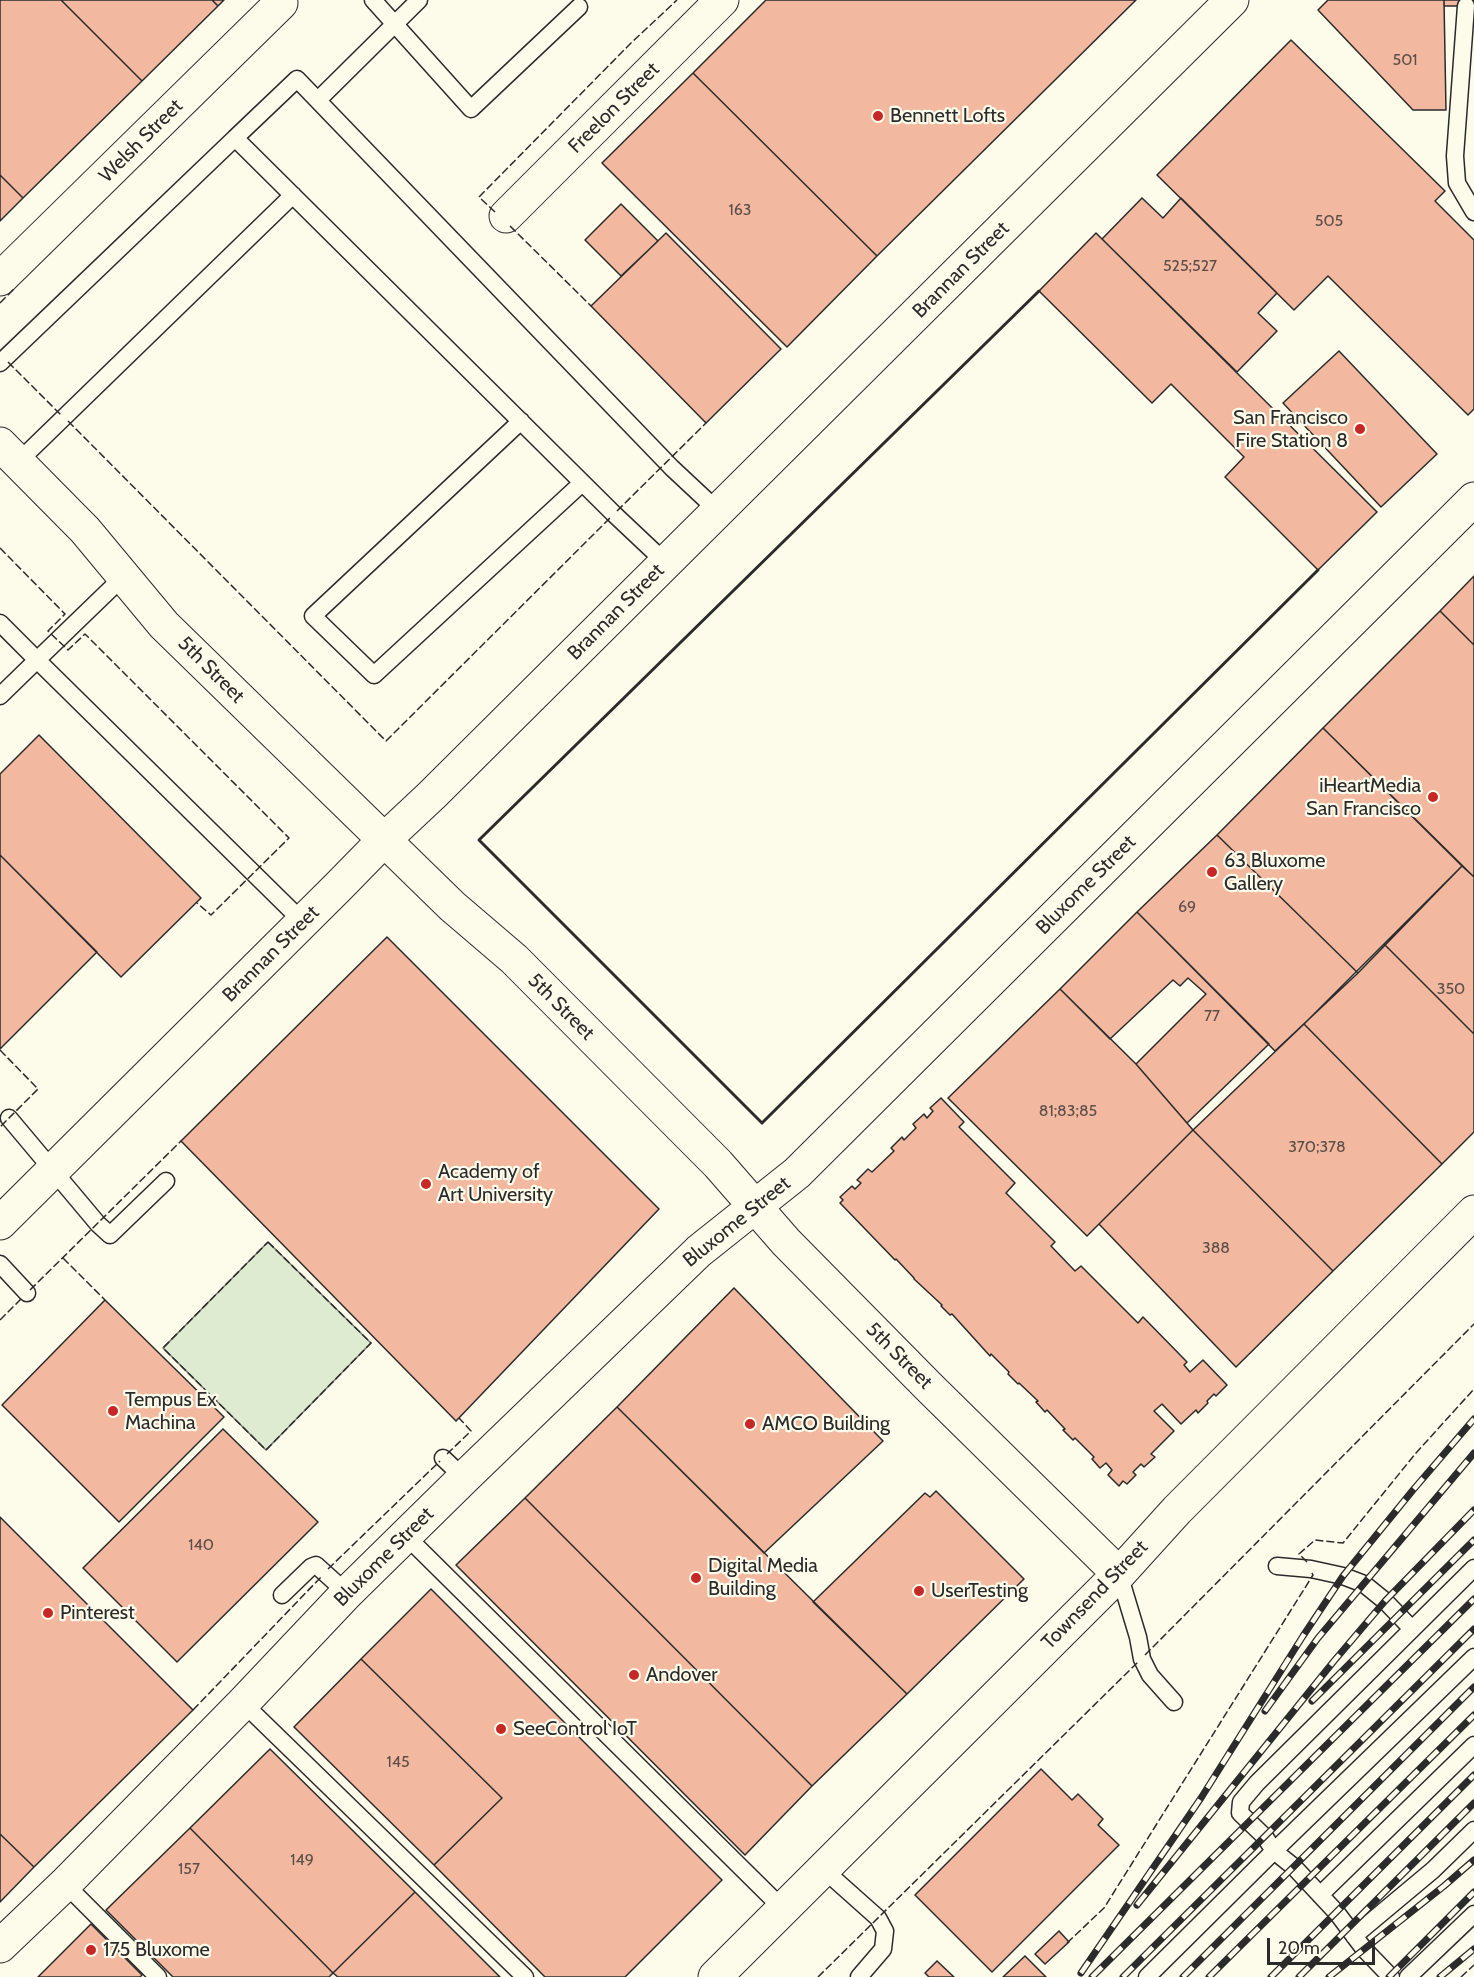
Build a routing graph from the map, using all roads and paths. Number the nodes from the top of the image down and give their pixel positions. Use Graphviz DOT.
graph roads {
  1 [pos="373,0"];
  2 [pos="419,0"];
  3 [pos="722,0"];
  4 [pos="1232,0"];
  5 [pos="281,3"];
  6 [pos="1466,6"];
  7 [pos="579,7"];
  8 [pos="395,25"];
  9 [pos="318,100"];
  10 [pos="235,138"];
  11 [pos="293,195"];
  12 [pos="1474,212"];
  13 [pos="506,216"];
  14 [pos="0,279"];
  15 [pos="0,363"];
  16 [pos="521,421"];
  17 [pos="9,453"];
  18 [pos="582,483"];
  19 [pos="1474,499"];
  20 [pos="718,511"];
  21 [pos="666,563"];
  22 [pos="125,575"];
  23 [pos="0,623"];
  24 [pos="37,660"];
  25 [pos="0,696"];
  26 [pos="384,840"];
  27 [pos="303,922"];
  28 [pos="9,1118"];
  29 [pos="54,1170"];
  30 [pos="166,1181"];
  31 [pos="755,1206"];
  32 [pos="1474,1212"];
  33 [pos="0,1223"];
  34 [pos="0,1264"];
  35 [pos="27,1293"];
  36 [pos="405,1535"];
  37 [pos="1277,1566"];
  38 [pos="1474,1568"];
  39 [pos="1119,1574"];
  40 [pos="347,1593"];
  41 [pos="282,1595"];
  42 [pos="1412,1629"];
  43 [pos="1474,1657"];
  44 [pos="1174,1702"];
  45 [pos="243,1703"];
  46 [pos="1474,1745"];
  47 [pos="1474,1830"];
  48 [pos="1274,1851"];
  49 [pos="823,1869"];
  50 [pos="64,1884"];
  51 [pos="1320,1895"];
  52 [pos="783,1909"];
  53 [pos="1474,1914"];
  54 [pos="1354,1936"];
  55 [pos="0,1946"];
  56 [pos="158,1977"];
  57 [pos="525,1977"];
  58 [pos="715,1977"];
  59 [pos="859,1977"];
  60 [pos="1148,1977"];
  61 [pos="1391,1977"];
  62 [pos="1408,1977"];
  1 -- 8 [label="lane"];
  2 -- 8 [label="lane"];
  3 -- 13 [label="street, Freelon Street"];
  4 -- 20 [label="street, Brannan Street"];
  5 -- 14 [label="street, Welsh Street"];
  6 -- 12 [label="lane"];
  7 -- 8 [label="lane"];
  8 -- 9 [label="lane"];
  9 -- 10 [label="lane"];
  9 -- 20 [label="lane"];
  10 -- 11 [label="lane"];
  10 -- 15 [label="lane"];
  11 -- 16 [label="lane"];
  11 -- 17 [label="lane"];
  16 -- 18 [label="lane"];
  16 -- 18 [label="lane"];
  17 -- 22 [label="street, 5th Street"];
  18 -- 21 [label="lane"];
  19 -- 31 [label="street, Bluxome Street"];
  20 -- 21 [label="street, Brannan Street"];
  21 -- 26 [label="street, Brannan Street"];
  22 -- 24 [label="lane"];
  22 -- 26 [label="street, 5th Street"];
  23 -- 24 [label="lane"];
  24 -- 25 [label="lane"];
  24 -- 27 [label="lane"];
  26 -- 27 [label="street, Brannan Street"];
  26 -- 31 [label="street, 5th Street"];
  27 -- 29 [label="street, Brannan Street"];
  28 -- 29 [label="lane"];
  29 -- 30 [label="lane"];
  29 -- 33 [label="street, Brannan Street"];
  31 -- 36 [label="street, Bluxome Street"];
  31 -- 39 [label="street, 5th Street"];
  32 -- 39 [label="street, Townsend Street"];
  34 -- 35 [label="lane"];
  36 -- 40 [label="street, Bluxome Street"];
  36 -- 52 [label="lane"];
  37 -- 42 [label="lane"];
  38 -- 42 [label="lane"];
  39 -- 44 [label="lane"];
  39 -- 49 [label="street, Townsend Street"];
  40 -- 41 [label="lane"];
  40 -- 45 [label="street, Bluxome Street"];
  42 -- 48 [label="lane"];
  43 -- 48 [label="lane"];
  45 -- 50 [label="street, Bluxome Street"];
  45 -- 57 [label="lane"];
  46 -- 51 [label="lane"];
  47 -- 54 [label="lane"];
  48 -- 51 [label="lane"];
  48 -- 60 [label="lane"];
  49 -- 52 [label="street, Townsend Street"];
  49 -- 59 [label="lane"];
  50 -- 55 [label="street, Bluxome Street"];
  50 -- 56 [label="lane"];
  51 -- 54 [label="lane"];
  52 -- 58 [label="street, Townsend Street"];
  53 -- 62 [label="lane"];
  54 -- 61 [label="lane"];
}
